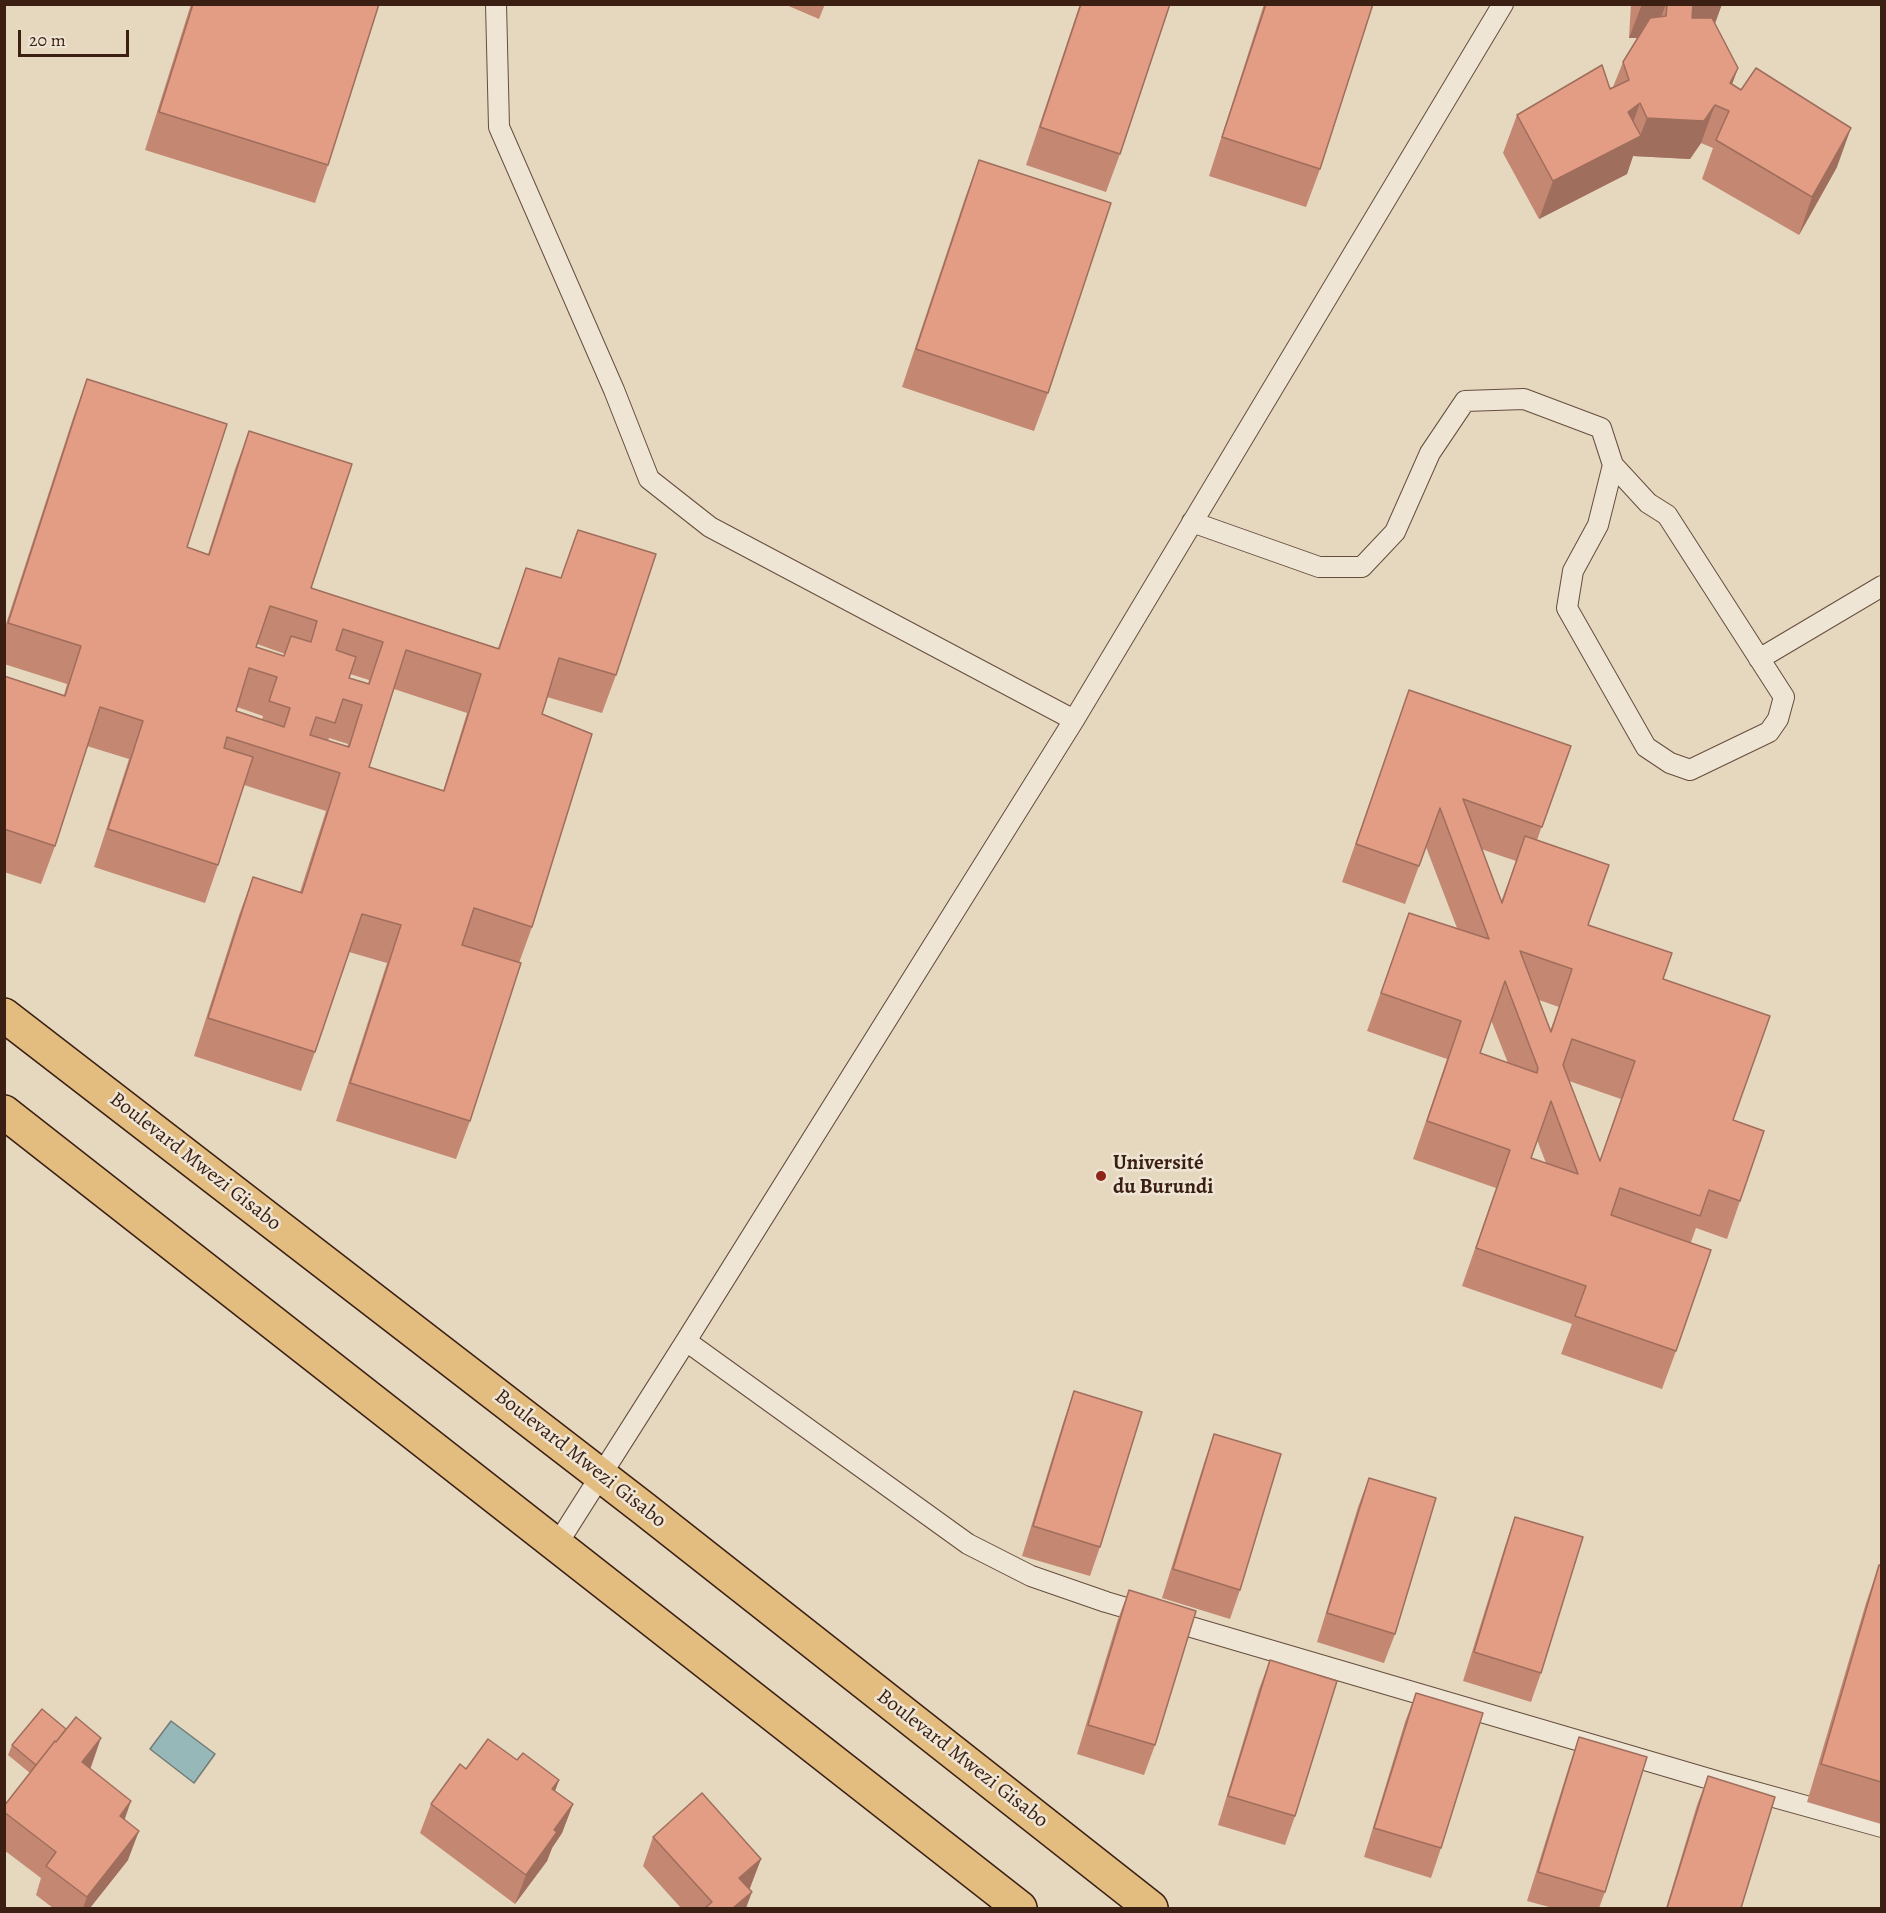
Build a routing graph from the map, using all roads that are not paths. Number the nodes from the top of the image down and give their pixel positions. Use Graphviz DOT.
graph roads {
  1 [pos="496,4"];
  2 [pos="1503,4"];
  3 [pos="1613,465"];
  4 [pos="1192,522"];
  5 [pos="1881,586"];
  6 [pos="1759,659"];
  7 [pos="1074,720"];
  8 [pos="4,1015"];
  9 [pos="4,1112"];
  10 [pos="686,1341"];
  11 [pos="601,1476"];
  12 [pos="556,1546"];
  13 [pos="1881,1827"];
  14 [pos="1020,1908"];
  15 [pos="1151,1908"];
  1 -- 7 [label="lane"];
  2 -- 4 [label="lane"];
  3 -- 4 [label="lane"];
  3 -- 6 [label="lane"];
  3 -- 6 [label="lane"];
  4 -- 7 [label="lane"];
  5 -- 6 [label="lane"];
  7 -- 10 [label="lane"];
  8 -- 11 [label="main road, Boulevard Mwezi Gisabo"];
  9 -- 12 [label="main road"];
  10 -- 11 [label="lane"];
  10 -- 13 [label="lane"];
  11 -- 12 [label="lane"];
  11 -- 15 [label="main road, Boulevard Mwezi Gisabo"];
  12 -- 14 [label="main road"];
}
